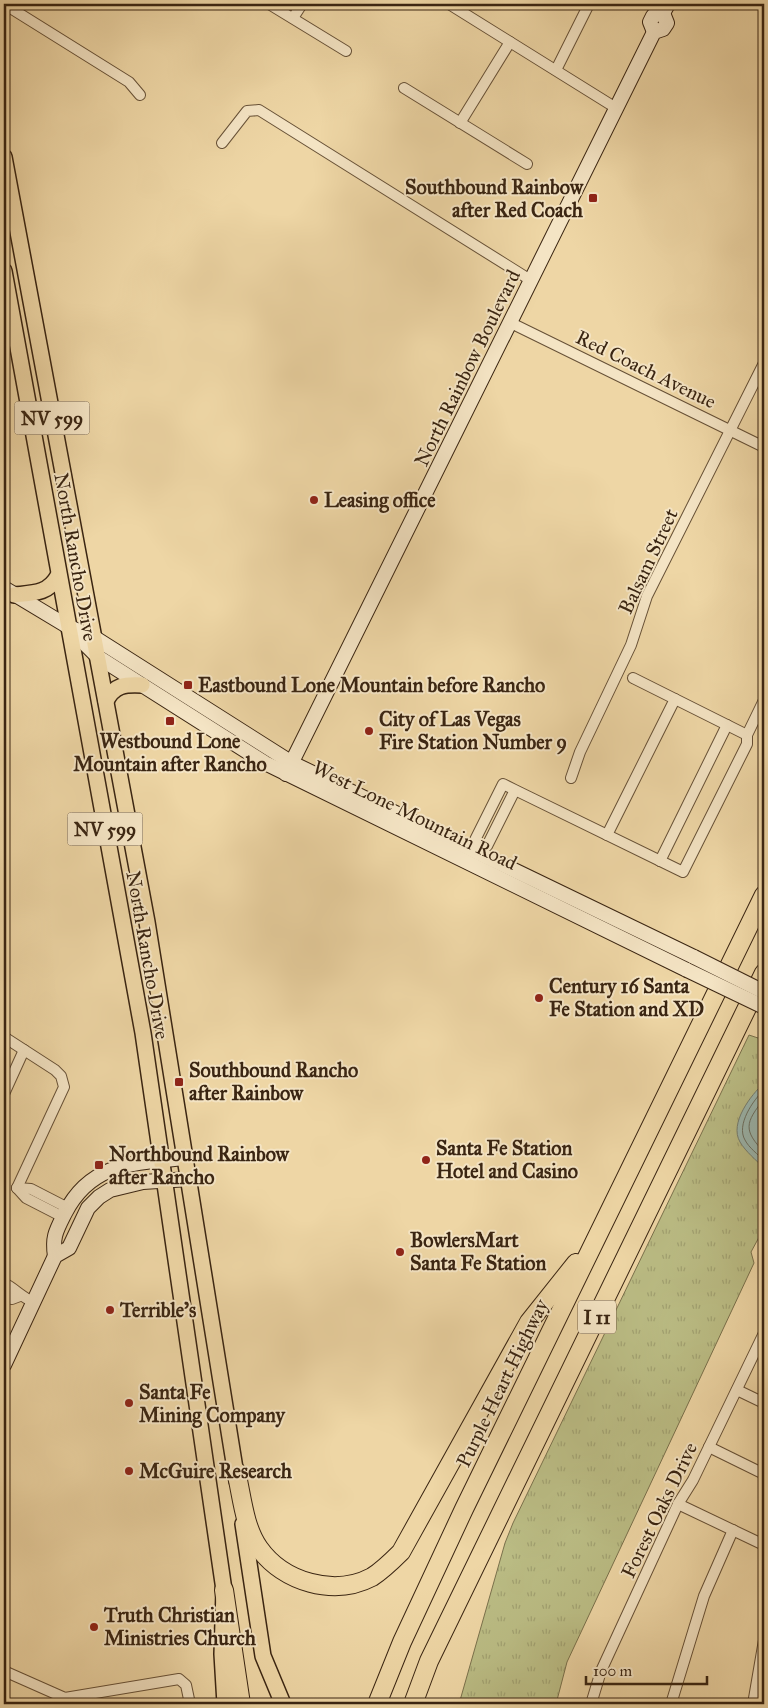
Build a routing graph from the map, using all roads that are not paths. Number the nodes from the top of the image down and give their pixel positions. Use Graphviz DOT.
graph roads {
  1 [pos="4,4"];
  2 [pos="269,4"];
  3 [pos="302,4"];
  4 [pos="449,4"];
  5 [pos="589,4"];
  6 [pos="665,8"];
  7 [pos="293,18"];
  8 [pos="510,42"];
  9 [pos="346,51"];
  10 [pos="556,70"];
  11 [pos="404,88"];
  12 [pos="140,96"];
  13 [pos="616,108"];
  14 [pos="460,123"];
  15 [pos="222,143"];
  16 [pos="4,157"];
  17 [pos="527,164"];
  18 [pos="5,172"];
  19 [pos="4,205"];
  20 [pos="16,225"];
  21 [pos="4,271"];
  22 [pos="532,281"];
  23 [pos="511,323"];
  24 [pos="764,363"];
  25 [pos="730,430"];
  26 [pos="764,447"];
  27 [pos="58,576"];
  28 [pos="9,592"];
  29 [pos="67,626"];
  30 [pos="94,638"];
  31 [pos="98,657"];
  32 [pos="633,678"];
  33 [pos="142,685"];
  34 [pos="675,699"];
  35 [pos="764,700"];
  36 [pos="106,701"];
  37 [pos="727,725"];
  38 [pos="747,735"];
  39 [pos="289,768"];
  40 [pos="572,778"];
  41 [pos="515,790"];
  42 [pos="607,835"];
  43 [pos="473,858"];
  44 [pos="660,861"];
  45 [pos="114,876"];
  46 [pos="139,881"];
  47 [pos="764,895"];
  48 [pos="764,973"];
  49 [pos="764,992"];
  50 [pos="764,1007"];
  51 [pos="4,1037"];
  52 [pos="24,1050"];
  53 [pos="4,1094"];
  54 [pos="186,1158"];
  55 [pos="160,1161"];
  56 [pos="189,1179"];
  57 [pos="163,1180"];
  58 [pos="65,1212"];
  59 [pos="596,1237"];
  60 [pos="55,1256"];
  61 [pos="4,1283"];
  62 [pos="4,1295"];
  63 [pos="20,1296"];
  64 [pos="33,1302"];
  65 [pos="764,1333"];
  66 [pos="4,1365"];
  67 [pos="737,1390"];
  68 [pos="764,1403"];
  69 [pos="709,1447"];
  70 [pos="236,1471"];
  71 [pos="764,1474"];
  72 [pos="678,1504"];
  73 [pos="734,1530"];
  74 [pos="764,1545"];
  75 [pos="224,1590"];
  76 [pos="764,1640"];
  77 [pos="4,1671"];
  78 [pos="190,1704"];
  79 [pos="225,1704"];
  80 [pos="241,1704"];
  81 [pos="283,1704"];
  82 [pos="378,1704"];
  83 [pos="413,1704"];
  84 [pos="591,1704"];
  85 [pos="671,1704"];
  86 [pos="753,1704"];
  1 -- 12 [label="street"];
  2 -- 7 [label="street"];
  3 -- 7 [label="street"];
  4 -- 8 [label="street"];
  5 -- 10 [label="street"];
  6 -- 13 [label="main road, North Rainbow Boulevard"];
  7 -- 9 [label="street"];
  8 -- 10 [label="street"];
  8 -- 14 [label="street"];
  10 -- 13 [label="street"];
  11 -- 14 [label="street"];
  13 -- 22 [label="main road, North Rainbow Boulevard"];
  14 -- 17 [label="street"];
  15 -- 22 [label="street"];
  16 -- 18 [label="main road, North Rancho Drive / NV 599"];
  18 -- 20 [label="main road, North Rancho Drive / NV 599"];
  19 -- 20 [label="main road"];
  20 -- 30 [label="main road, North Rancho Drive / NV 599"];
  21 -- 27 [label="main road, North Rancho Drive / NV 599"];
  22 -- 23 [label="main road, North Rainbow Boulevard"];
  23 -- 25 [label="street, Red Coach Avenue"];
  23 -- 39 [label="main road, North Rainbow Boulevard"];
  24 -- 25 [label="street, Balsam Street"];
  25 -- 26 [label="street, Red Coach Avenue"];
  25 -- 40 [label="street, Balsam Street"];
  27 -- 28 [label="main road"];
  27 -- 29 [label="main road, North Rancho Drive / NV 599"];
  28 -- 29 [label="main road, West Lone Mountain Road"];
  29 -- 30 [label="main road, West Lone Mountain Road"];
  29 -- 31 [label="main road, West Lone Mountain Road"];
  29 -- 45 [label="main road, North Rancho Drive / NV 599"];
  30 -- 31 [label="main road, North Rancho Drive / NV 599"];
  30 -- 39 [label="main road, West Lone Mountain Road"];
  31 -- 33 [label="main road, West Lone Mountain Road"];
  31 -- 36 [label="main road, North Rancho Drive / NV 599"];
  32 -- 34 [label="street"];
  33 -- 36 [label="main road"];
  33 -- 39 [label="main road, West Lone Mountain Road"];
  34 -- 37 [label="street"];
  34 -- 42 [label="street"];
  35 -- 38 [label="street"];
  36 -- 46 [label="main road, North Rancho Drive / NV 599"];
  37 -- 38 [label="street"];
  37 -- 44 [label="street"];
  38 -- 44 [label="street"];
  39 -- 43 [label="main road, West Lone Mountain Road"];
  41 -- 42 [label="street"];
  41 -- 43 [label="street"];
  41 -- 43 [label="street"];
  42 -- 44 [label="street"];
  43 -- 49 [label="main road, West Lone Mountain Road, bridge"];
  43 -- 50 [label="main road, West Lone Mountain Road, bridge"];
  45 -- 46 [label="main road"];
  45 -- 55 [label="main road, North Rancho Drive / NV 599"];
  46 -- 54 [label="main road, North Rancho Drive / NV 599"];
  47 -- 59 [label="highway, Purple Heart Highway / I 11"];
  48 -- 83 [label="highway, I 11"];
  51 -- 52 [label="street"];
  52 -- 53 [label="street"];
  52 -- 58 [label="street"];
  54 -- 55 [label="main road"];
  54 -- 56 [label="main road, North Rancho Drive / NV 599"];
  55 -- 57 [label="main road, North Rancho Drive / NV 599"];
  55 -- 58 [label="main road"];
  56 -- 57 [label="main road"];
  56 -- 70 [label="main road, North Rancho Drive / NV 599"];
  57 -- 60 [label="main road"];
  57 -- 75 [label="main road, North Rancho Drive / NV 599"];
  58 -- 60 [label="main road"];
  59 -- 70 [label="highway"];
  59 -- 82 [label="highway, Purple Heart Highway / I 11"];
  60 -- 64 [label="main road"];
  61 -- 63 [label="street"];
  62 -- 63 [label="street"];
  63 -- 64 [label="street"];
  64 -- 66 [label="main road"];
  65 -- 67 [label="street, Forest Oaks Drive"];
  67 -- 68 [label="street"];
  67 -- 69 [label="street, Forest Oaks Drive"];
  69 -- 71 [label="street"];
  69 -- 72 [label="street, Forest Oaks Drive"];
  70 -- 81 [label="main road, North Rancho Drive"];
  72 -- 73 [label="street"];
  72 -- 84 [label="street, Forest Oaks Drive"];
  73 -- 74 [label="street"];
  73 -- 85 [label="street"];
  75 -- 79 [label="main road, North Rancho Drive"];
  75 -- 80 [label="highway"];
  76 -- 86 [label="street"];
  77 -- 78 [label="street"];
}
